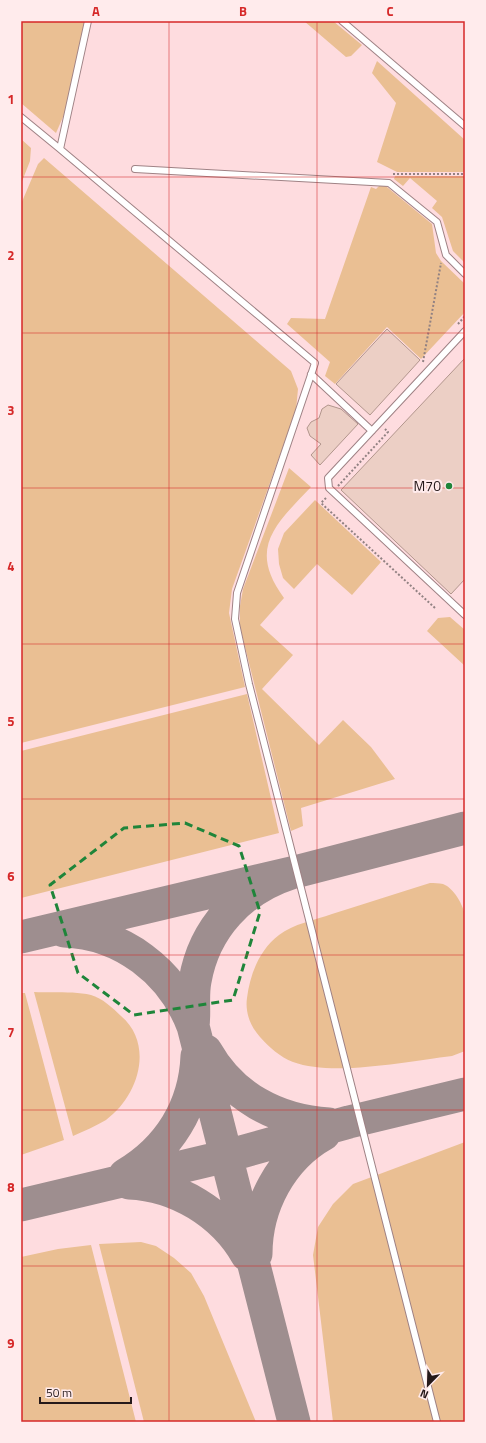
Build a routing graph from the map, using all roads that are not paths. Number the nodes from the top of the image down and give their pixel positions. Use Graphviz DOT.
graph roads {
  1 [pos="88,21"];
  2 [pos="342,21"];
  3 [pos="21,117"];
  4 [pos="465,126"];
  5 [pos="60,149"];
  6 [pos="135,169"];
  7 [pos="465,274"];
  8 [pos="465,331"];
  9 [pos="311,374"];
  10 [pos="372,432"];
  11 [pos="465,615"];
  12 [pos="437,1422"];
  1 -- 5 [label="lane"];
  2 -- 4 [label="lane"];
  3 -- 5 [label="lane"];
  5 -- 9 [label="lane"];
  6 -- 7 [label="lane"];
  8 -- 10 [label="lane"];
  9 -- 10 [label="lane"];
  9 -- 12 [label="lane"];
  10 -- 11 [label="lane"];
}
